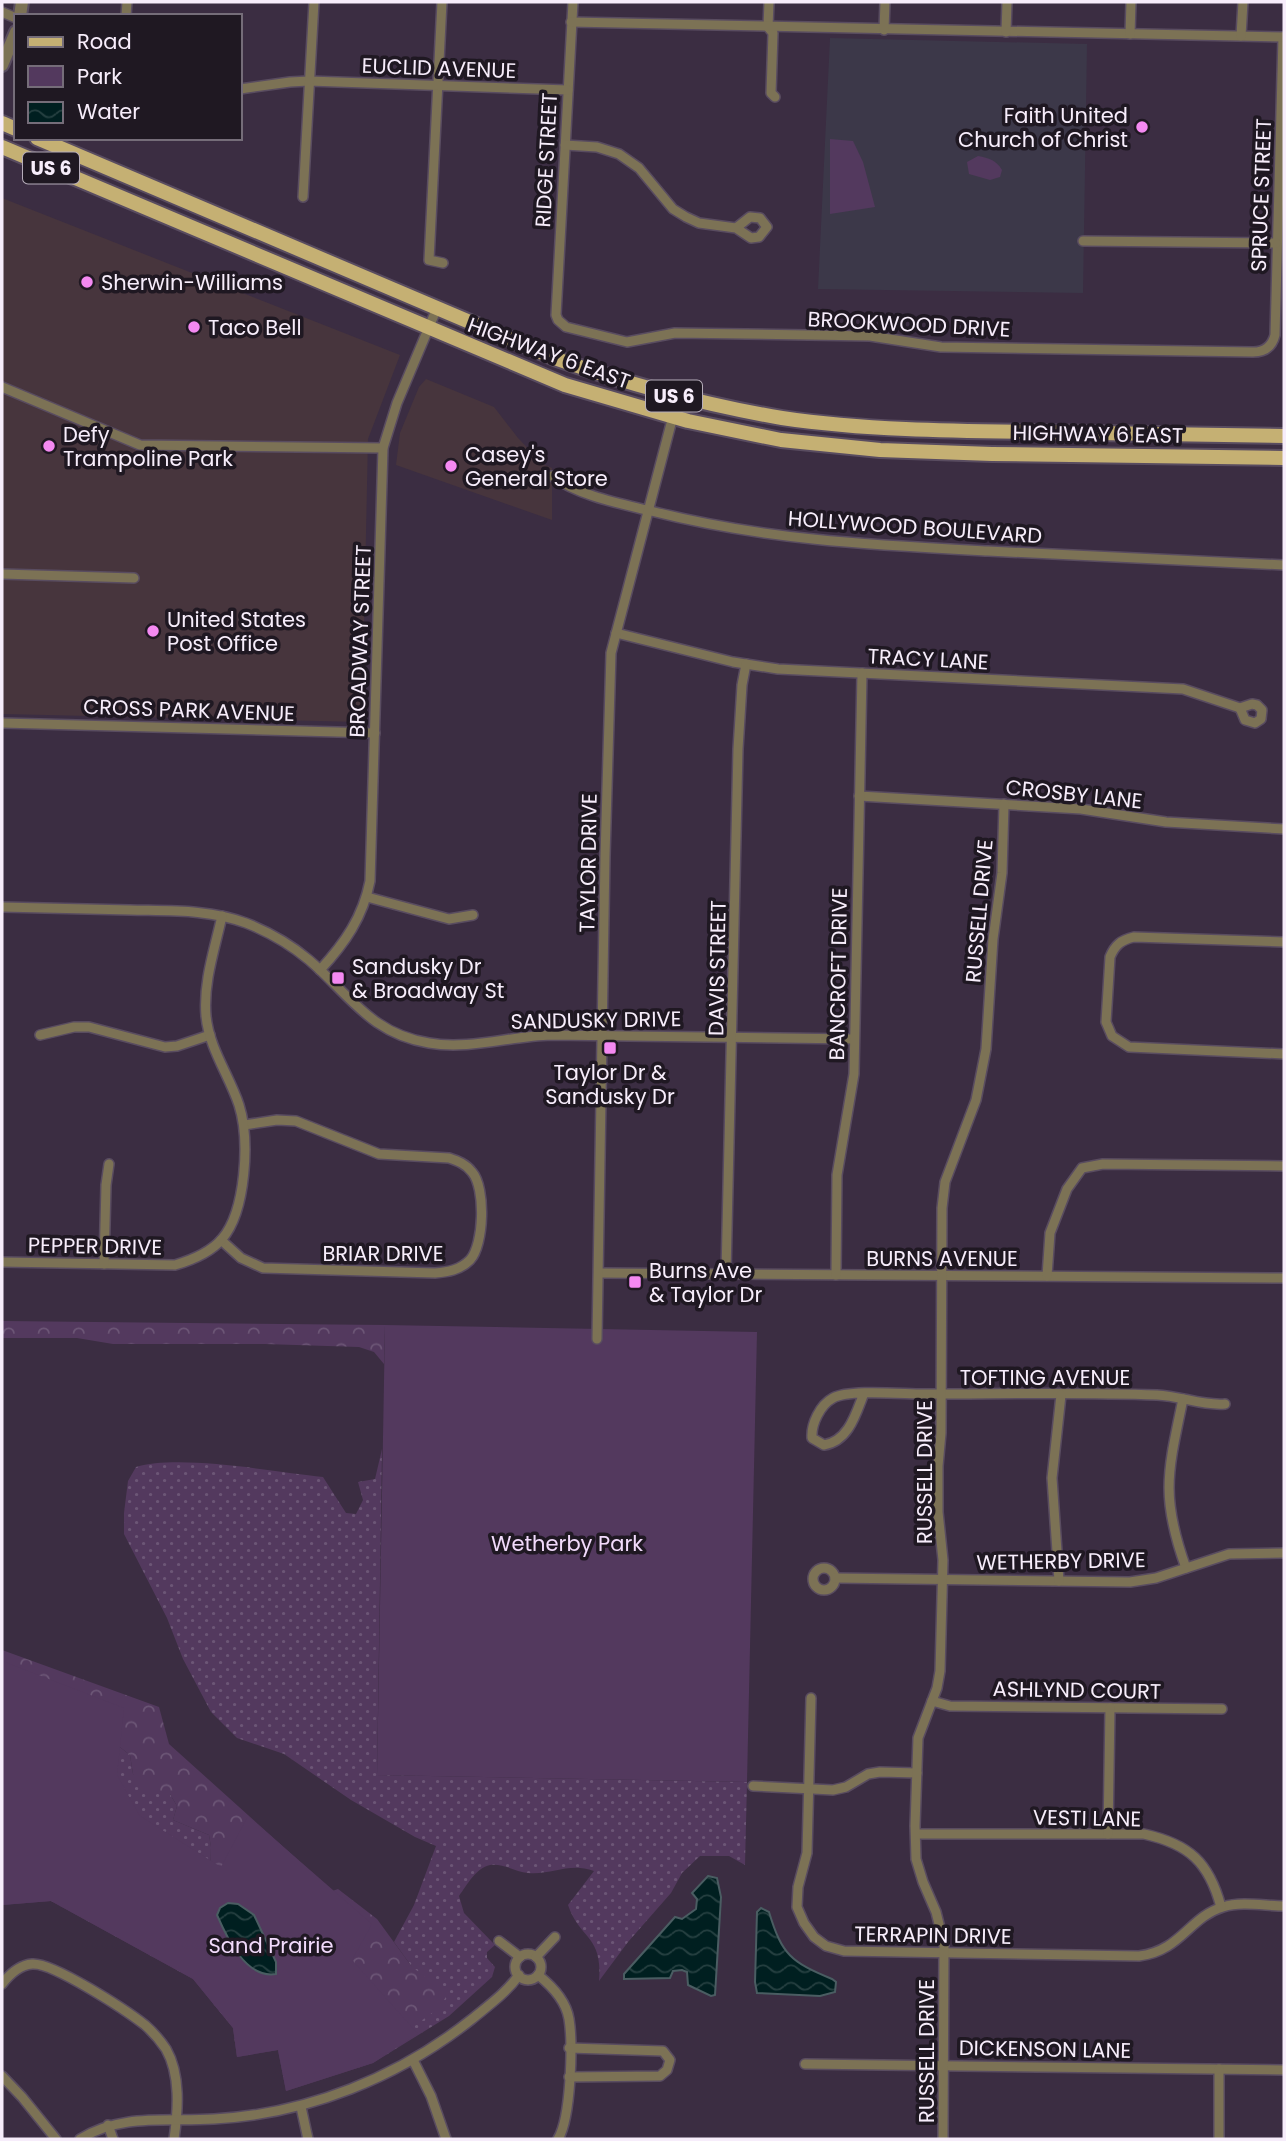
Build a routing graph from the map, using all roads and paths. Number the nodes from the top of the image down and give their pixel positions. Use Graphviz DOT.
graph roads {
  1 [pos="314,2"];
  2 [pos="442,2"];
  3 [pos="573,2"];
  4 [pos="769,2"];
  5 [pos="885,2"];
  6 [pos="1007,2"];
  7 [pos="1131,2"];
  8 [pos="1243,2"];
  9 [pos="572,22"];
  10 [pos="768,27"];
  11 [pos="884,30"];
  12 [pos="1006,32"];
  13 [pos="1130,34"];
  14 [pos="1241,36"];
  15 [pos="14,37"];
  16 [pos="1284,37"];
  17 [pos="2,65"];
  18 [pos="309,81"];
  19 [pos="438,86"];
  20 [pos="242,89"];
  21 [pos="568,90"];
  22 [pos="775,97"];
  23 [pos="42,140"];
  24 [pos="565,145"];
  25 [pos="2,147"];
  26 [pos="303,197"];
  27 [pos="736,228"];
  28 [pos="1083,241"];
  29 [pos="1276,243"];
  30 [pos="443,262"];
  31 [pos="437,309"];
  32 [pos="558,320"];
  33 [pos="428,329"];
  34 [pos="1264,350"];
  35 [pos="2,387"];
  36 [pos="678,397"];
  37 [pos="673,417"];
  38 [pos="1284,436"];
  39 [pos="383,448"];
  40 [pos="1284,458"];
  41 [pos="552,476"];
  42 [pos="647,510"];
  43 [pos="1284,565"];
  44 [pos="2,574"];
  45 [pos="134,578"];
  46 [pos="616,633"];
  47 [pos="746,664"];
  48 [pos="862,673"];
  49 [pos="1240,708"];
  50 [pos="2,723"];
  51 [pos="375,733"];
  52 [pos="859,796"];
  53 [pos="1004,804"];
  54 [pos="1284,829"];
  55 [pos="367,897"];
  56 [pos="2,907"];
  57 [pos="474,915"];
  58 [pos="222,916"];
  59 [pos="1284,942"];
  60 [pos="320,970"];
  61 [pos="40,1035"];
  62 [pos="210,1035"];
  63 [pos="603,1035"];
  64 [pos="733,1038"];
  65 [pos="854,1039"];
  66 [pos="1284,1054"];
  67 [pos="244,1125"];
  68 [pos="109,1164"];
  69 [pos="1284,1166"];
  70 [pos="221,1240"];
  71 [pos="2,1262"];
  72 [pos="104,1265"];
  73 [pos="599,1273"];
  74 [pos="726,1274"];
  75 [pos="836,1275"];
  76 [pos="941,1276"];
  77 [pos="1048,1276"];
  78 [pos="1284,1279"];
  79 [pos="597,1339"];
  80 [pos="864,1393"];
  81 [pos="941,1394"];
  82 [pos="1061,1395"];
  83 [pos="1184,1399"];
  84 [pos="1225,1405"];
  85 [pos="1284,1553"];
  86 [pos="1185,1568"];
  87 [pos="835,1578"];
  88 [pos="943,1580"];
  89 [pos="1059,1581"];
  90 [pos="811,1698"];
  91 [pos="932,1700"];
  92 [pos="1110,1707"];
  93 [pos="1222,1709"];
  94 [pos="917,1773"];
  95 [pos="754,1786"];
  96 [pos="809,1790"];
  97 [pos="916,1834"];
  98 [pos="1108,1834"];
  99 [pos="1284,1906"];
  100 [pos="1221,1907"];
  101 [pos="555,1937"];
  102 [pos="499,1941"];
  103 [pos="944,1953"];
  104 [pos="536,1957"];
  105 [pos="520,1958"];
  106 [pos="519,1975"];
  107 [pos="538,1975"];
  108 [pos="2,1984"];
  109 [pos="569,2048"];
  110 [pos="414,2060"];
  111 [pos="805,2064"];
  112 [pos="943,2066"];
  113 [pos="1219,2069"];
  114 [pos="1284,2070"];
  115 [pos="2,2076"];
  116 [pos="569,2077"];
  117 [pos="301,2107"];
  118 [pos="177,2120"];
  119 [pos="108,2125"];
  120 [pos="56,2139"];
  121 [pos="80,2139"];
  122 [pos="113,2139"];
  123 [pos="174,2139"];
  124 [pos="308,2139"];
  125 [pos="446,2139"];
  126 [pos="558,2139"];
  127 [pos="943,2139"];
  128 [pos="1219,2139"];
  1 -- 18 [label="street"];
  2 -- 19 [label="street"];
  3 -- 9 [label="street, RIDGE STREET"];
  4 -- 10 [label="street"];
  5 -- 11 [label="street"];
  6 -- 12 [label="street"];
  7 -- 13 [label="street"];
  8 -- 14 [label="street"];
  9 -- 10 [label="street"];
  9 -- 21 [label="street, RIDGE STREET"];
  10 -- 11 [label="street"];
  10 -- 22 [label="street"];
  11 -- 12 [label="street"];
  12 -- 13 [label="street"];
  13 -- 14 [label="street"];
  14 -- 16 [label="street"];
  15 -- 17 [label="street"];
  16 -- 29 [label="street, SPRUCE STREET"];
  18 -- 19 [label="street, EUCLID AVENUE"];
  18 -- 20 [label="street, EUCLID AVENUE"];
  18 -- 26 [label="street"];
  19 -- 21 [label="street, EUCLID AVENUE"];
  19 -- 30 [label="street"];
  21 -- 24 [label="street, RIDGE STREET"];
  23 -- 31 [label="main road, HIGHWAY 6 EAST / US 6"];
  24 -- 27 [label="street"];
  24 -- 32 [label="street, RIDGE STREET"];
  25 -- 33 [label="main road, HIGHWAY 6 EAST / US 6"];
  28 -- 29 [label="street"];
  29 -- 34 [label="street, SPRUCE STREET"];
  31 -- 33 [label="street, BROADWAY STREET"];
  31 -- 36 [label="main road, HIGHWAY 6 EAST / US 6"];
  32 -- 34 [label="street, BROOKWOOD DRIVE"];
  33 -- 37 [label="main road, HIGHWAY 6 EAST / US 6"];
  33 -- 39 [label="street, BROADWAY STREET"];
  35 -- 39 [label="street"];
  36 -- 37 [label="street, TAYLOR DRIVE"];
  36 -- 38 [label="main road, HIGHWAY 6 EAST / US 6"];
  37 -- 40 [label="main road, HIGHWAY 6 EAST / US 6"];
  37 -- 42 [label="street, TAYLOR DRIVE"];
  39 -- 51 [label="street, BROADWAY STREET"];
  41 -- 42 [label="street, HOLLYWOOD BOULEVARD"];
  42 -- 43 [label="street, HOLLYWOOD BOULEVARD"];
  42 -- 46 [label="street, TAYLOR DRIVE"];
  44 -- 45 [label="street"];
  46 -- 47 [label="street, TRACY LANE"];
  46 -- 63 [label="street, TAYLOR DRIVE"];
  47 -- 48 [label="street, TRACY LANE"];
  47 -- 64 [label="street, DAVIS STREET"];
  48 -- 49 [label="street, TRACY LANE"];
  48 -- 52 [label="street, BANCROFT DRIVE"];
  50 -- 51 [label="street, CROSS PARK AVENUE"];
  51 -- 55 [label="street, BROADWAY STREET"];
  52 -- 53 [label="street, CROSBY LANE"];
  52 -- 65 [label="street, BANCROFT DRIVE"];
  53 -- 54 [label="street, CROSBY LANE"];
  53 -- 76 [label="street, RUSSELL DRIVE"];
  55 -- 57 [label="street"];
  55 -- 60 [label="street, BROADWAY STREET"];
  56 -- 58 [label="street, SANDUSKY DRIVE"];
  58 -- 60 [label="street, SANDUSKY DRIVE"];
  58 -- 62 [label="street"];
  59 -- 66 [label="street"];
  60 -- 63 [label="street, SANDUSKY DRIVE"];
  61 -- 62 [label="street"];
  62 -- 67 [label="street"];
  63 -- 64 [label="street, SANDUSKY DRIVE"];
  63 -- 73 [label="street, TAYLOR DRIVE"];
  64 -- 65 [label="street, SANDUSKY DRIVE"];
  64 -- 74 [label="street, DAVIS STREET"];
  65 -- 75 [label="street, BANCROFT DRIVE"];
  67 -- 70 [label="street"];
  67 -- 70 [label="street, BRIAR DRIVE"];
  68 -- 72 [label="street"];
  69 -- 77 [label="street"];
  70 -- 72 [label="street, PEPPER DRIVE"];
  71 -- 72 [label="street, PEPPER DRIVE"];
  73 -- 74 [label="street, BURNS AVENUE"];
  73 -- 79 [label="street, TAYLOR DRIVE"];
  74 -- 75 [label="street, BURNS AVENUE"];
  75 -- 76 [label="street, BURNS AVENUE"];
  76 -- 77 [label="street, BURNS AVENUE"];
  76 -- 81 [label="street, RUSSELL DRIVE"];
  77 -- 78 [label="street, BURNS AVENUE"];
  80 -- 80 [label="street, TOFTING AVENUE"];
  80 -- 81 [label="street, TOFTING AVENUE"];
  81 -- 82 [label="street, TOFTING AVENUE"];
  81 -- 88 [label="street, RUSSELL DRIVE"];
  82 -- 83 [label="street, TOFTING AVENUE"];
  82 -- 89 [label="street"];
  83 -- 84 [label="street, TOFTING AVENUE"];
  83 -- 86 [label="street"];
  85 -- 86 [label="street, WETHERBY DRIVE"];
  86 -- 89 [label="street, WETHERBY DRIVE"];
  87 -- 88 [label="street, WETHERBY DRIVE"];
  88 -- 89 [label="street, WETHERBY DRIVE"];
  88 -- 91 [label="street, RUSSELL DRIVE"];
  90 -- 96 [label="street, TERRAPIN DRIVE"];
  91 -- 92 [label="street, ASHLYND COURT"];
  91 -- 94 [label="street, RUSSELL DRIVE"];
  92 -- 93 [label="street, ASHLYND COURT"];
  92 -- 98 [label="street"];
  94 -- 96 [label="street"];
  94 -- 97 [label="street, RUSSELL DRIVE"];
  95 -- 96 [label="street"];
  96 -- 103 [label="street, TERRAPIN DRIVE"];
  97 -- 98 [label="street, VESTI LANE"];
  97 -- 103 [label="street, RUSSELL DRIVE"];
  98 -- 100 [label="street, VESTI LANE"];
  99 -- 100 [label="street"];
  100 -- 103 [label="street, TERRAPIN DRIVE"];
  101 -- 104 [label="street"];
  102 -- 105 [label="street"];
  103 -- 112 [label="street, RUSSELL DRIVE"];
  104 -- 105 [label="street"];
  104 -- 107 [label="street"];
  105 -- 106 [label="street"];
  106 -- 107 [label="street"];
  106 -- 110 [label="street"];
  107 -- 109 [label="street"];
  108 -- 118 [label="street"];
  109 -- 116 [label="street"];
  109 -- 116 [label="street"];
  110 -- 117 [label="street"];
  110 -- 125 [label="street"];
  111 -- 112 [label="street, DICKENSON LANE"];
  112 -- 113 [label="street, DICKENSON LANE"];
  112 -- 127 [label="street, RUSSELL DRIVE"];
  113 -- 114 [label="street, DICKENSON LANE"];
  113 -- 128 [label="street"];
  115 -- 120 [label="street"];
  116 -- 126 [label="street"];
  117 -- 118 [label="street"];
  117 -- 124 [label="street"];
  118 -- 119 [label="street"];
  118 -- 123 [label="street"];
  119 -- 121 [label="street"];
  119 -- 122 [label="street"];
}
